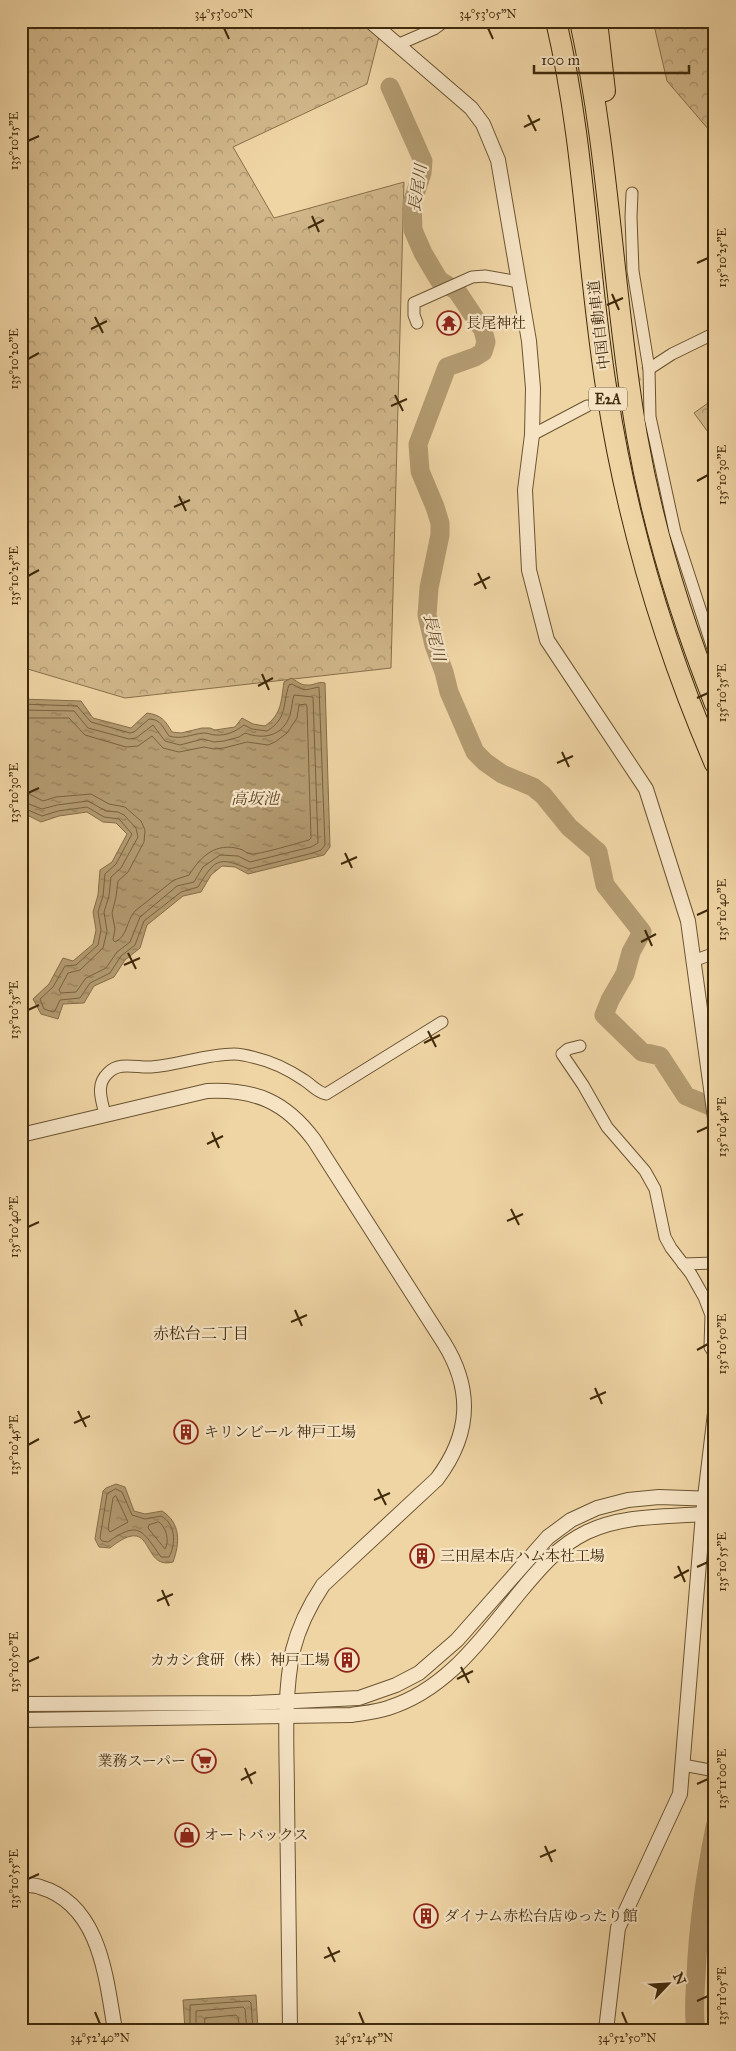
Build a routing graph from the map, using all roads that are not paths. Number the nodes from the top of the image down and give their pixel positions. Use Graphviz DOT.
graph roads {
  1 [pos="370,21"];
  2 [pos="445,21"];
  3 [pos="556,21"];
  4 [pos="580,21"];
  5 [pos="597,21"];
  6 [pos="397,45"];
  7 [pos="632,192"];
  8 [pos="610,226"];
  9 [pos="519,282"];
  10 [pos="417,323"];
  11 [pos="715,334"];
  12 [pos="649,369"];
  13 [pos="586,406"];
  14 [pos="532,435"];
  15 [pos="715,655"];
  16 [pos="715,704"];
  17 [pos="715,764"];
  18 [pos="715,953"];
  19 [pos="693,962"];
  20 [pos="442,1022"];
  21 [pos="580,1046"];
  22 [pos="105,1115"];
  23 [pos="715,1118"];
  24 [pos="21,1134"];
  25 [pos="715,1262"];
  26 [pos="683,1264"];
  27 [pos="715,1355"];
  28 [pos="715,1414"];
  29 [pos="710,1499"];
  30 [pos="709,1514"];
  31 [pos="288,1702"];
  32 [pos="21,1704"];
  33 [pos="288,1716"];
  34 [pos="21,1720"];
  35 [pos="683,1765"];
  36 [pos="715,1771"];
  37 [pos="21,1884"];
  38 [pos="115,2030"];
  39 [pos="290,2030"];
  40 [pos="606,2030"];
  1 -- 6 [label="street"];
  2 -- 6 [label="street"];
  3 -- 17 [label="highway, 中国自動車道 / E2A"];
  4 -- 8 [label="highway, 中国自動車道 / E2A"];
  5 -- 8 [label="highway"];
  6 -- 9 [label="street"];
  7 -- 12 [label="street"];
  8 -- 16 [label="highway, 中国自動車道 / E2A"];
  9 -- 10 [label="street"];
  9 -- 14 [label="street"];
  11 -- 12 [label="street"];
  12 -- 15 [label="street"];
  13 -- 14 [label="street"];
  14 -- 19 [label="street"];
  18 -- 19 [label="street"];
  19 -- 23 [label="street"];
  20 -- 22 [label="street"];
  21 -- 26 [label="street"];
  22 -- 24 [label="street"];
  22 -- 31 [label="street"];
  25 -- 26 [label="street"];
  26 -- 27 [label="street"];
  28 -- 29 [label="street"];
  29 -- 30 [label="street"];
  29 -- 31 [label="street"];
  30 -- 33 [label="street"];
  30 -- 35 [label="street"];
  31 -- 32 [label="street"];
  31 -- 33 [label="street"];
  33 -- 34 [label="street"];
  33 -- 39 [label="street"];
  35 -- 36 [label="street"];
  35 -- 40 [label="street"];
  37 -- 38 [label="street"];
}
